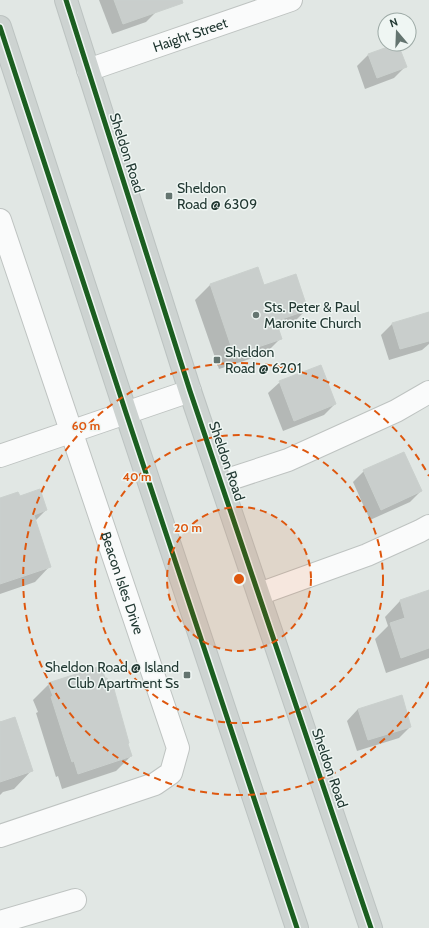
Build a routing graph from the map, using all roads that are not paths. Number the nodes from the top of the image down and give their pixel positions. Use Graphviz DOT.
graph roads {
  1 [pos="66,0"];
  2 [pos="291,0"];
  3 [pos="0,27"];
  4 [pos="88,70"];
  5 [pos="0,220"];
  6 [pos="4,247"];
  7 [pos="190,391"];
  8 [pos="429,392"];
  9 [pos="126,413"];
  10 [pos="71,431"];
  11 [pos="0,456"];
  12 [pos="221,482"];
  13 [pos="429,526"];
  14 [pos="259,594"];
  15 [pos="0,836"];
  16 [pos="75,900"];
  17 [pos="0,922"];
  18 [pos="297,928"];
  19 [pos="371,928"];
  1 -- 4 [label="main road, Sheldon Road"];
  2 -- 4 [label="street, Haight Street"];
  3 -- 9 [label="main road"];
  4 -- 7 [label="main road, Sheldon Road"];
  5 -- 6 [label="street, Beacon Isles Drive"];
  6 -- 10 [label="street, Beacon Isles Drive"];
  7 -- 9 [label="street"];
  7 -- 12 [label="main road, Sheldon Road"];
  8 -- 12 [label="street"];
  9 -- 10 [label="street"];
  9 -- 18 [label="main road"];
  10 -- 11 [label="street"];
  10 -- 15 [label="street, Beacon Isles Drive"];
  12 -- 14 [label="main road, Sheldon Road"];
  13 -- 14 [label="street"];
  14 -- 19 [label="main road, Sheldon Road"];
  16 -- 17 [label="street"];
}
